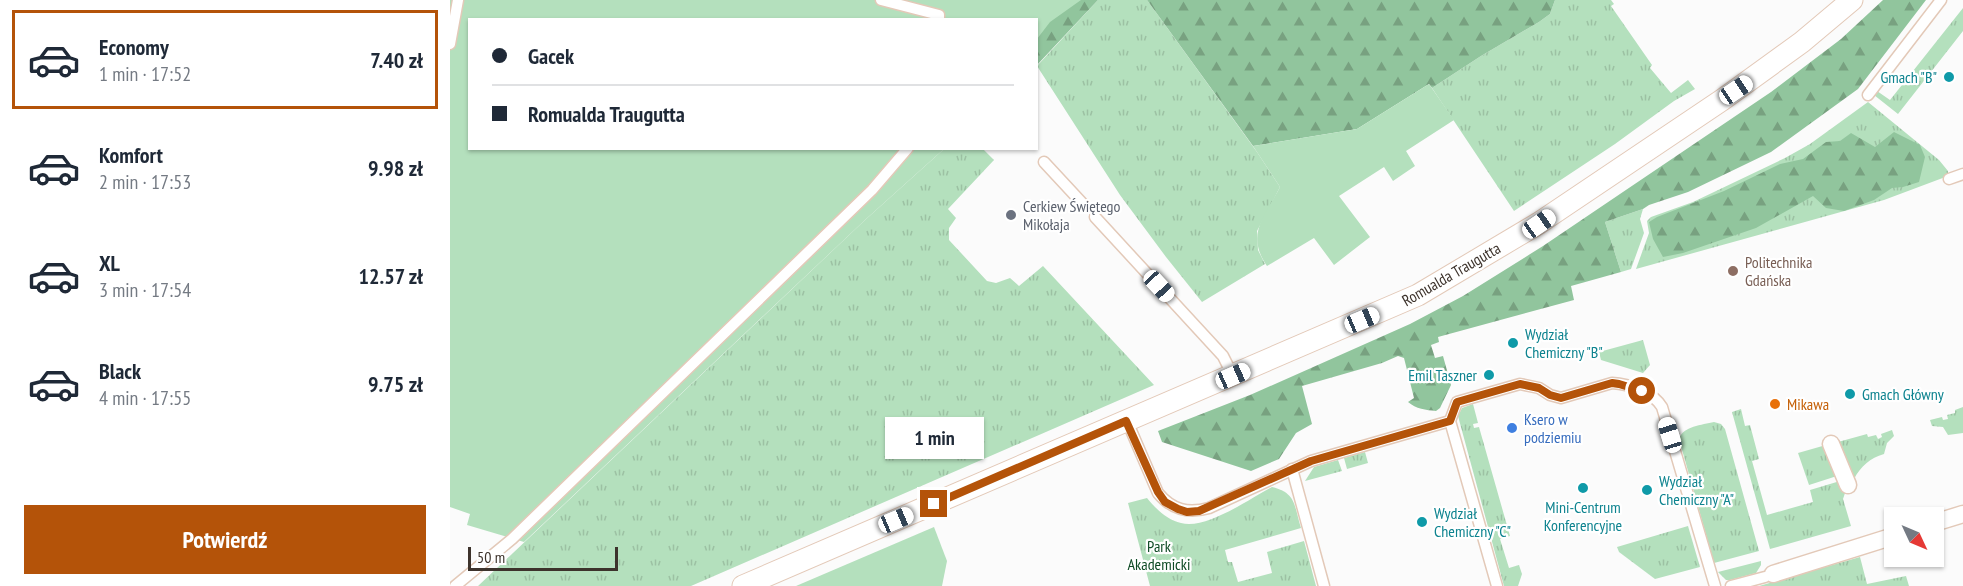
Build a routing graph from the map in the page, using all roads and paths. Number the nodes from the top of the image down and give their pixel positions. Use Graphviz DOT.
graph roads {
  1 [pos="458,0"];
  2 [pos="880,0"];
  3 [pos="1852,0"];
  4 [pos="1941,0"];
  5 [pos="939,18"];
  6 [pos="450,44"];
  7 [pos="1868,95"];
  8 [pos="907,150"];
  9 [pos="1044,162"];
  10 [pos="1963,174"];
  11 [pos="1949,179"];
  12 [pos="1083,204"];
  13 [pos="1095,217"];
  14 [pos="1233,376"];
  15 [pos="1126,421"];
  16 [pos="1450,421"];
  17 [pos="1831,444"];
  18 [pos="1292,469"];
  19 [pos="1848,485"];
  20 [pos="1963,514"];
  21 [pos="1944,520"];
  22 [pos="1884,539"];
  23 [pos="1769,576"];
  24 [pos="456,586"];
  25 [pos="743,586"];
  26 [pos="1324,586"];
  27 [pos="1497,586"];
  28 [pos="1716,586"];
  29 [pos="1731,586"];
  1 -- 6 [label="lane"];
  2 -- 5 [label="lane"];
  3 -- 14 [label="street, Romualda Traugutta"];
  4 -- 7 [label="lane"];
  8 -- 24 [label="lane"];
  9 -- 12 [label="lane"];
  10 -- 11 [label="lane"];
  13 -- 14 [label="lane"];
  14 -- 15 [label="street, Romualda Traugutta"];
  15 -- 18 [label="lane"];
  15 -- 25 [label="street, Romualda Traugutta"];
  16 -- 18 [label="lane"];
  16 -- 27 [label="lane"];
  16 -- 28 [label="lane"];
  17 -- 19 [label="street"];
  18 -- 26 [label="lane"];
  20 -- 21 [label="street"];
  22 -- 23 [label="street"];
  23 -- 29 [label="lane"];
}
